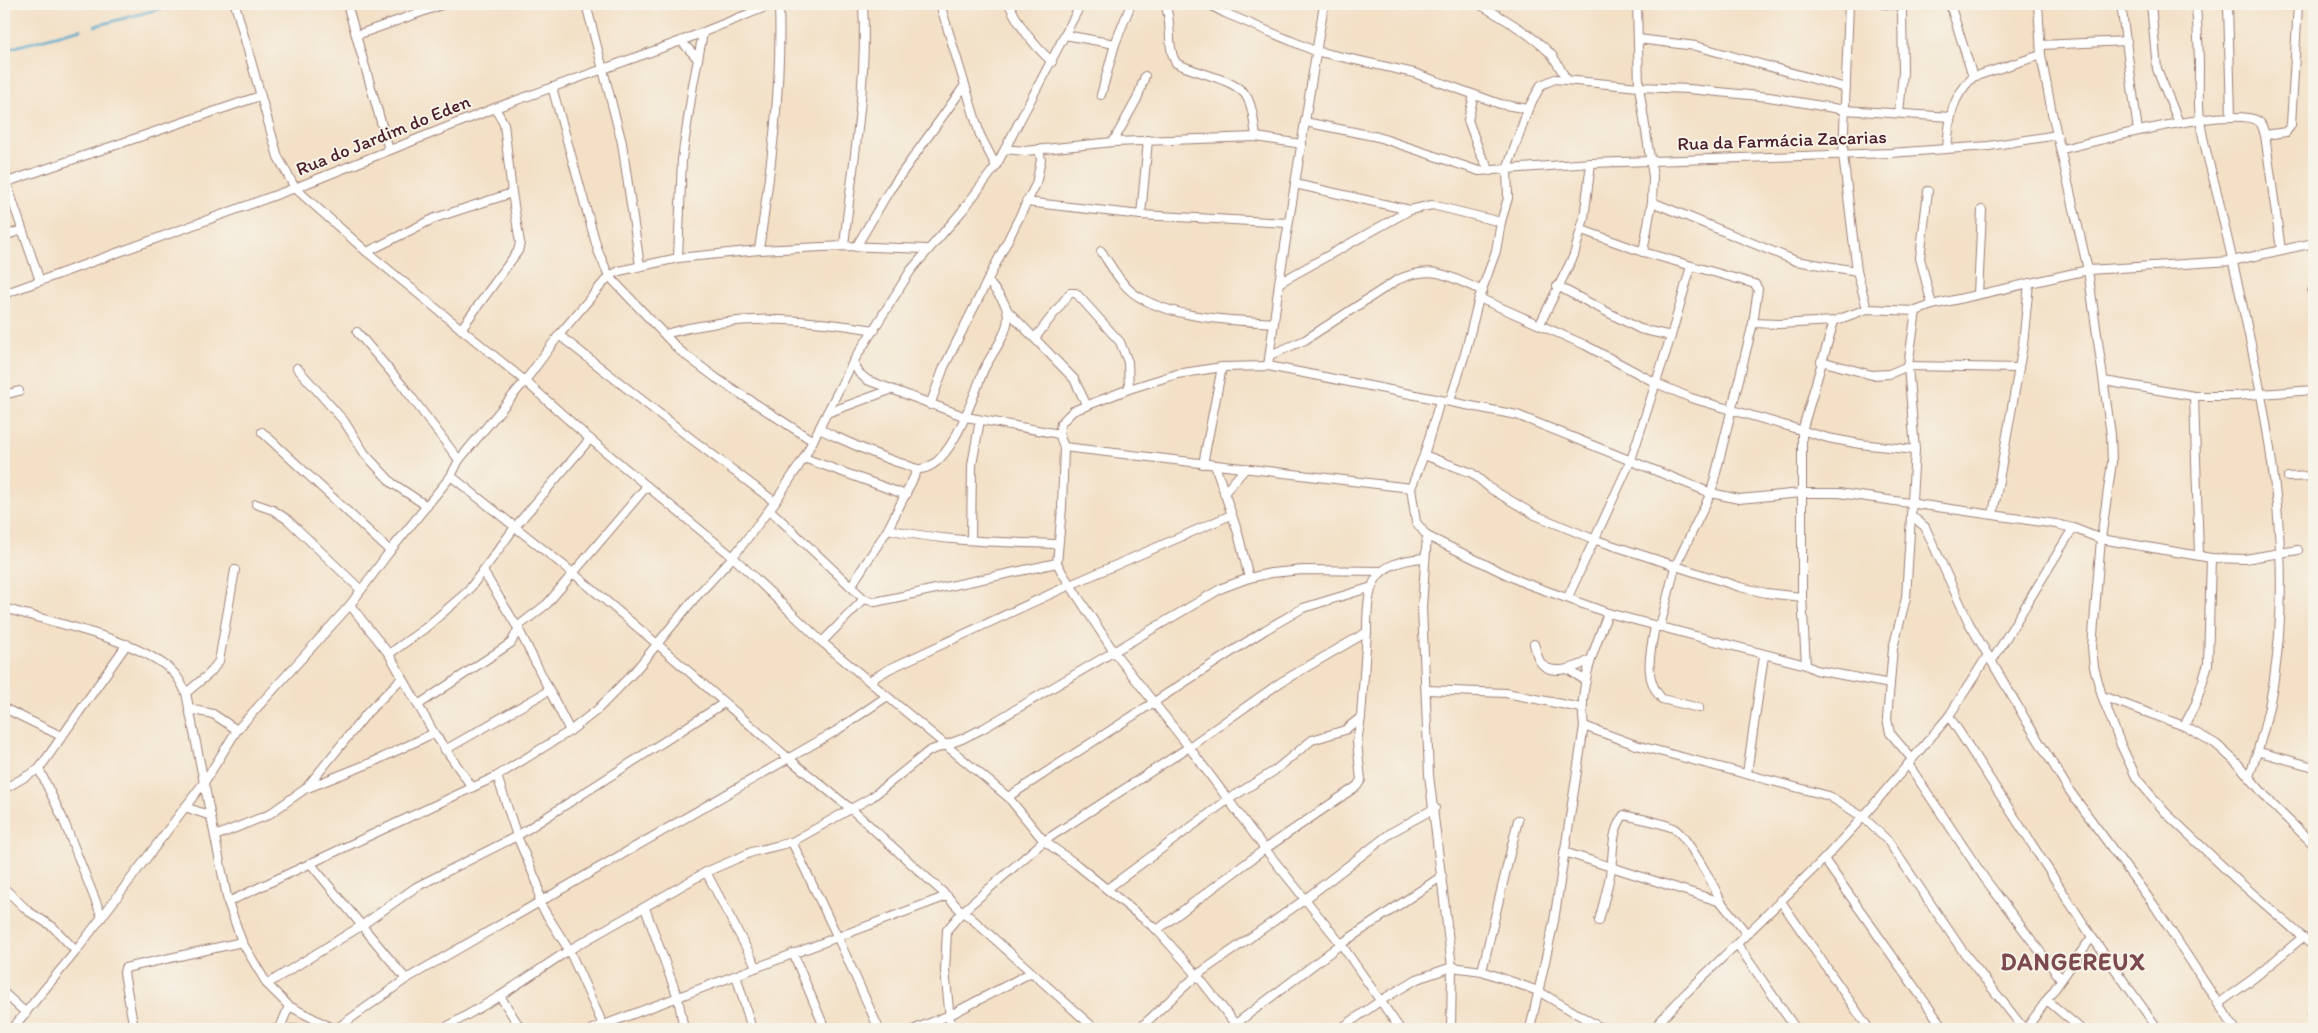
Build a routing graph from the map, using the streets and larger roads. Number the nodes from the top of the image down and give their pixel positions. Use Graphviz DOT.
graph roads {
  1 [pos="234,4"];
  2 [pos="347,4"];
  3 [pos="444,4"];
  4 [pos="586,4"];
  5 [pos="773,4"];
  6 [pos="780,4"];
  7 [pos="863,4"];
  8 [pos="940,4"];
  9 [pos="1010,4"];
  10 [pos="1081,4"];
  11 [pos="1131,4"];
  12 [pos="1165,4"];
  13 [pos="1208,4"];
  14 [pos="1324,4"];
  15 [pos="1479,4"];
  16 [pos="1637,4"];
  17 [pos="1849,4"];
  18 [pos="1883,4"];
  19 [pos="1950,4"];
  20 [pos="2043,4"];
  21 [pos="2121,4"];
  22 [pos="2150,4"];
  23 [pos="2196,4"];
  24 [pos="2228,4"];
  25 [pos="2298,4"];
  26 [pos="2038,8"];
  27 [pos="703,33"];
  28 [pos="357,35"];
  29 [pos="1065,35"];
  30 [pos="1638,39"];
  31 [pos="2127,40"];
  32 [pos="681,41"];
  33 [pos="1115,44"];
  34 [pos="2041,46"];
  35 [pos="1315,51"];
  36 [pos="2041,55"];
  37 [pos="698,59"];
  38 [pos="1052,62"];
  39 [pos="601,69"];
  40 [pos="1145,76"];
  41 [pos="1973,77"];
  42 [pos="1567,80"];
  43 [pos="965,85"];
  44 [pos="552,86"];
  45 [pos="1639,87"];
  46 [pos="1846,88"];
  47 [pos="1101,95"];
  48 [pos="260,96"];
  49 [pos="1474,96"];
  50 [pos="495,108"];
  51 [pos="1528,109"];
  52 [pos="1845,110"];
  53 [pos="1900,114"];
  54 [pos="1950,117"];
  55 [pos="2231,117"];
  56 [pos="2200,120"];
  57 [pos="1305,122"];
  58 [pos="2179,123"];
  59 [pos="2138,131"];
  60 [pos="2057,135"];
  61 [pos="2265,135"];
  62 [pos="1256,137"];
  63 [pos="1148,140"];
  64 [pos="1113,142"];
  65 [pos="1302,144"];
  66 [pos="1947,148"];
  67 [pos="1005,149"];
  68 [pos="1039,149"];
  69 [pos="2062,149"];
  70 [pos="389,150"];
  71 [pos="1843,155"];
  72 [pos="1649,161"];
  73 [pos="1591,163"];
  74 [pos="996,166"];
  75 [pos="1507,169"];
  76 [pos="1490,171"];
  77 [pos="5,182"];
  78 [pos="1295,184"];
  79 [pos="295,188"];
  80 [pos="1928,191"];
  81 [pos="512,193"];
  82 [pos="1026,202"];
  83 [pos="1652,202"];
  84 [pos="1410,210"];
  85 [pos="1982,210"];
  86 [pos="1141,215"];
  87 [pos="1501,222"];
  88 [pos="1288,223"];
  89 [pos="22,230"];
  90 [pos="1582,230"];
  91 [pos="4,236"];
  92 [pos="2314,243"];
  93 [pos="844,246"];
  94 [pos="856,247"];
  95 [pos="927,249"];
  96 [pos="759,250"];
  97 [pos="2281,250"];
  98 [pos="1101,251"];
  99 [pos="367,252"];
  100 [pos="1643,252"];
  101 [pos="678,258"];
  102 [pos="2232,261"];
  103 [pos="640,266"];
  104 [pos="1691,266"];
  105 [pos="2088,270"];
  106 [pos="1857,271"];
  107 [pos="609,276"];
  108 [pos="40,280"];
  109 [pos="988,281"];
  110 [pos="2029,283"];
  111 [pos="1279,284"];
  112 [pos="1558,286"];
  113 [pos="4,294"];
  114 [pos="1481,294"];
  115 [pos="1978,294"];
  116 [pos="1932,305"];
  117 [pos="1867,309"];
  118 [pos="1007,310"];
  119 [pos="1916,311"];
  120 [pos="1834,321"];
  121 [pos="1753,322"];
  122 [pos="1274,323"];
  123 [pos="1540,324"];
  124 [pos="461,329"];
  125 [pos="875,330"];
  126 [pos="357,332"];
  127 [pos="665,334"];
  128 [pos="559,335"];
  129 [pos="1671,336"];
  130 [pos="1034,338"];
  131 [pos="1270,356"];
  132 [pos="853,362"];
  133 [pos="1821,362"];
  134 [pos="1268,366"];
  135 [pos="1908,366"];
  136 [pos="1222,367"];
  137 [pos="297,368"];
  138 [pos="2019,368"];
  139 [pos="2104,380"];
  140 [pos="525,381"];
  141 [pos="1656,383"];
  142 [pos="1130,389"];
  143 [pos="890,390"];
  144 [pos="2314,390"];
  145 [pos="20,391"];
  146 [pos="2269,392"];
  147 [pos="4,395"];
  148 [pos="2194,396"];
  149 [pos="1440,401"];
  150 [pos="1450,401"];
  151 [pos="2272,401"];
  152 [pos="930,405"];
  153 [pos="1086,406"];
  154 [pos="1732,411"];
  155 [pos="827,413"];
  156 [pos="966,417"];
  157 [pos="980,420"];
  158 [pos="819,429"];
  159 [pos="1802,431"];
  160 [pos="262,432"];
  161 [pos="1059,434"];
  162 [pos="590,439"];
  163 [pos="813,441"];
  164 [pos="1064,447"];
  165 [pos="1915,450"];
  166 [pos="1424,455"];
  167 [pos="804,458"];
  168 [pos="459,460"];
  169 [pos="1631,460"];
  170 [pos="1203,464"];
  171 [pos="1215,465"];
  172 [pos="2286,467"];
  173 [pos="1246,468"];
  174 [pos="918,469"];
  175 [pos="451,476"];
  176 [pos="2314,476"];
  177 [pos="2288,477"];
  178 [pos="648,486"];
  179 [pos="2289,486"];
  180 [pos="1411,488"];
  181 [pos="1224,492"];
  182 [pos="1711,493"];
  183 [pos="1801,493"];
  184 [pos="906,495"];
  185 [pos="775,502"];
  186 [pos="256,504"];
  187 [pos="1912,504"];
  188 [pos="427,506"];
  189 [pos="770,510"];
  190 [pos="1993,514"];
  191 [pos="1231,515"];
  192 [pos="1911,515"];
  193 [pos="515,527"];
  194 [pos="2073,528"];
  195 [pos="888,529"];
  196 [pos="1427,536"];
  197 [pos="1593,539"];
  198 [pos="2100,539"];
  199 [pos="970,540"];
  200 [pos="2296,541"];
  201 [pos="1058,544"];
  202 [pos="2298,550"];
  203 [pos="390,551"];
  204 [pos="2199,554"];
  205 [pos="733,557"];
  206 [pos="1424,558"];
  207 [pos="2211,558"];
  208 [pos="2298,560"];
  209 [pos="1057,563"];
  210 [pos="1675,567"];
  211 [pos="235,570"];
  212 [pos="483,571"];
  213 [pos="1382,571"];
  214 [pos="573,573"];
  215 [pos="1250,578"];
  216 [pos="1070,585"];
  217 [pos="851,586"];
  218 [pos="1372,587"];
  219 [pos="361,590"];
  220 [pos="1802,597"];
  221 [pos="1568,598"];
  222 [pos="864,599"];
  223 [pos="350,605"];
  224 [pos="4,608"];
  225 [pos="1608,613"];
  226 [pos="1657,626"];
  227 [pos="518,630"];
  228 [pos="1367,632"];
  229 [pos="822,642"];
  230 [pos="656,643"];
  231 [pos="126,644"];
  232 [pos="1534,644"];
  233 [pos="1114,652"];
  234 [pos="389,654"];
  235 [pos="1764,656"];
  236 [pos="1990,658"];
  237 [pos="1590,660"];
  238 [pos="1806,665"];
  239 [pos="1569,670"];
  240 [pos="402,678"];
  241 [pos="869,681"];
  242 [pos="1586,681"];
  243 [pos="1890,684"];
  244 [pos="1426,690"];
  245 [pos="548,691"];
  246 [pos="186,693"];
  247 [pos="886,696"];
  248 [pos="2102,696"];
  249 [pos="1153,702"];
  250 [pos="724,703"];
  251 [pos="418,706"];
  252 [pos="4,708"];
  253 [pos="1581,708"];
  254 [pos="1699,708"];
  255 [pos="189,709"];
  256 [pos="1361,716"];
  257 [pos="1949,716"];
  258 [pos="1584,726"];
  259 [pos="2184,726"];
  260 [pos="2273,728"];
  261 [pos="237,730"];
  262 [pos="570,731"];
  263 [pos="434,733"];
  264 [pos="62,736"];
  265 [pos="944,744"];
  266 [pos="1189,747"];
  267 [pos="445,750"];
  268 [pos="2263,753"];
  269 [pos="788,758"];
  270 [pos="1910,762"];
  271 [pos="2314,767"];
  272 [pos="39,769"];
  273 [pos="1747,773"];
  274 [pos="497,776"];
  275 [pos="2249,776"];
  276 [pos="205,781"];
  277 [pos="6,786"];
  278 [pos="472,787"];
  279 [pos="305,789"];
  280 [pos="1008,797"];
  281 [pos="1229,799"];
  282 [pos="185,807"];
  283 [pos="1435,808"];
  284 [pos="851,809"];
  285 [pos="212,816"];
  286 [pos="1863,817"];
  287 [pos="1518,820"];
  288 [pos="215,836"];
  289 [pos="517,836"];
  290 [pos="1044,841"];
  291 [pos="792,842"];
  292 [pos="2314,845"];
  293 [pos="1264,850"];
  294 [pos="1564,852"];
  295 [pos="1824,859"];
  296 [pos="310,863"];
  297 [pos="1612,867"];
  298 [pos="706,872"];
  299 [pos="1442,876"];
  300 [pos="4,888"];
  301 [pos="1107,889"];
  302 [pos="947,896"];
  303 [pos="1304,900"];
  304 [pos="1780,900"];
  305 [pos="228,902"];
  306 [pos="1721,902"];
  307 [pos="540,904"];
  308 [pos="644,908"];
  309 [pos="962,912"];
  310 [pos="102,917"];
  311 [pos="1599,921"];
  312 [pos="361,926"];
  313 [pos="1157,930"];
  314 [pos="1747,934"];
  315 [pos="2303,937"];
  316 [pos="838,938"];
  317 [pos="2092,938"];
  318 [pos="242,942"];
  319 [pos="1340,944"];
  320 [pos="1737,944"];
  321 [pos="2314,947"];
  322 [pos="569,950"];
  323 [pos="76,951"];
  324 [pos="793,953"];
  325 [pos="756,966"];
  326 [pos="1452,967"];
  327 [pos="1482,970"];
  328 [pos="1030,972"];
  329 [pos="736,975"];
  330 [pos="1197,975"];
  331 [pos="406,979"];
  332 [pos="2062,979"];
  333 [pos="267,984"];
  334 [pos="1538,991"];
  335 [pos="4,993"];
  336 [pos="500,996"];
  337 [pos="678,998"];
  338 [pos="1380,1001"];
  339 [pos="2048,1001"];
  340 [pos="2218,1004"];
  341 [pos="289,1006"];
  342 [pos="26,1013"];
  343 [pos="950,1015"];
  344 [pos="312,1018"];
  345 [pos="1237,1026"];
  346 [pos="604,1027"];
  347 [pos="280,1028"];
  348 [pos="12,1029"];
  349 [pos="134,1029"];
  350 [pos="260,1029"];
  351 [pos="312,1029"];
  352 [pos="335,1029"];
  353 [pos="443,1029"];
  354 [pos="521,1029"];
  355 [pos="593,1029"];
  356 [pos="684,1029"];
  357 [pos="752,1029"];
  358 [pos="825,1029"];
  359 [pos="879,1029"];
  360 [pos="916,1029"];
  361 [pos="951,1029"];
  362 [pos="1095,1029"];
  363 [pos="1140,1029"];
  364 [pos="1228,1029"];
  365 [pos="1340,1029"];
  366 [pos="1400,1029"];
  367 [pos="1451,1029"];
  368 [pos="1530,1029"];
  369 [pos="1603,1029"];
  370 [pos="1653,1029"];
  371 [pos="1796,1029"];
  372 [pos="1869,1029"];
  373 [pos="1944,1029"];
  374 [pos="2025,1029"];
  375 [pos="2081,1029"];
  376 [pos="2158,1029"];
  377 [pos="2235,1029"];
  1 -- 48 [label="street"];
  2 -- 28 [label="street"];
  3 -- 28 [label="street"];
  4 -- 39 [label="street"];
  5 -- 27 [label="street, Rua do Jardim do Eden"];
  6 -- 96 [label="street"];
  7 -- 93 [label="street"];
  8 -- 43 [label="street"];
  9 -- 38 [label="street"];
  10 -- 29 [label="street"];
  11 -- 33 [label="street"];
  12 -- 62 [label="street"];
  13 -- 35 [label="street"];
  14 -- 35 [label="street"];
  15 -- 42 [label="street"];
  16 -- 30 [label="street"];
  17 -- 46 [label="street"];
  18 -- 53 [label="street"];
  19 -- 41 [label="street"];
  20 -- 26 [label="street"];
  21 -- 31 [label="street"];
  22 -- 58 [label="street"];
  23 -- 56 [label="street"];
  24 -- 55 [label="street"];
  25 -- 61 [label="street"];
  26 -- 34 [label="street"];
  27 -- 32 [label="street, Rua do Jardim do Eden"];
  27 -- 37 [label="street"];
  28 -- 70 [label="street"];
  29 -- 33 [label="street"];
  29 -- 38 [label="street"];
  30 -- 45 [label="street"];
  30 -- 46 [label="street"];
  31 -- 34 [label="street"];
  31 -- 59 [label="street"];
  32 -- 37 [label="street"];
  32 -- 39 [label="street, Rua do Jardim do Eden"];
  33 -- 47 [label="street"];
  34 -- 36 [label="street"];
  35 -- 49 [label="street"];
  35 -- 57 [label="street"];
  36 -- 41 [label="street"];
  36 -- 60 [label="street"];
  37 -- 101 [label="street"];
  38 -- 67 [label="street"];
  39 -- 44 [label="street, Rua do Jardim do Eden"];
  39 -- 103 [label="street"];
  40 -- 64 [label="street"];
  41 -- 54 [label="street"];
  42 -- 45 [label="street"];
  42 -- 51 [label="street"];
  43 -- 74 [label="street"];
  43 -- 94 [label="street"];
  44 -- 50 [label="street, Rua do Jardim do Eden"];
  44 -- 107 [label="street"];
  45 -- 52 [label="street"];
  45 -- 72 [label="street"];
  46 -- 52 [label="street"];
  48 -- 77 [label="street"];
  48 -- 79 [label="street"];
  49 -- 51 [label="street"];
  49 -- 76 [label="street"];
  50 -- 70 [label="street, Rua do Jardim do Eden"];
  50 -- 81 [label="street"];
  51 -- 75 [label="street"];
  52 -- 53 [label="street"];
  52 -- 71 [label="street"];
  53 -- 54 [label="street"];
  54 -- 66 [label="street"];
  55 -- 56 [label="street"];
  55 -- 61 [label="street"];
  56 -- 58 [label="street"];
  56 -- 102 [label="street"];
  57 -- 65 [label="street"];
  57 -- 76 [label="street, Rua da Farmácia Zacarias"];
  58 -- 59 [label="street"];
  59 -- 69 [label="street"];
  60 -- 66 [label="street, Rua da Farmácia Zacarias"];
  60 -- 69 [label="street"];
  61 -- 97 [label="street"];
  62 -- 63 [label="street"];
  62 -- 65 [label="street"];
  63 -- 64 [label="street"];
  63 -- 86 [label="street"];
  64 -- 68 [label="street"];
  65 -- 78 [label="street"];
  66 -- 71 [label="street, Rua da Farmácia Zacarias"];
  67 -- 68 [label="street"];
  67 -- 74 [label="street"];
  68 -- 82 [label="street"];
  69 -- 105 [label="street"];
  70 -- 79 [label="street, Rua do Jardim do Eden"];
  71 -- 72 [label="street, Rua da Farmácia Zacarias"];
  71 -- 106 [label="street"];
  72 -- 73 [label="street, Rua da Farmácia Zacarias"];
  72 -- 83 [label="street"];
  73 -- 75 [label="street, Rua da Farmácia Zacarias"];
  73 -- 90 [label="street"];
  74 -- 95 [label="street"];
  75 -- 76 [label="street, Rua da Farmácia Zacarias"];
  75 -- 87 [label="street"];
  77 -- 89 [label="street"];
  78 -- 84 [label="street"];
  78 -- 88 [label="street"];
  79 -- 99 [label="street"];
  79 -- 108 [label="street, Rua do Jardim do Eden"];
  80 -- 116 [label="street"];
  81 -- 99 [label="street"];
  81 -- 124 [label="street"];
  82 -- 86 [label="street"];
  82 -- 109 [label="street"];
  83 -- 100 [label="street"];
  83 -- 106 [label="street"];
  84 -- 87 [label="street"];
  84 -- 111 [label="street"];
  85 -- 115 [label="street"];
  86 -- 88 [label="street"];
  87 -- 114 [label="street"];
  88 -- 111 [label="street"];
  89 -- 91 [label="street"];
  89 -- 108 [label="street"];
  90 -- 100 [label="street"];
  90 -- 112 [label="street"];
  92 -- 97 [label="street"];
  93 -- 94 [label="street"];
  93 -- 96 [label="street"];
  94 -- 95 [label="street"];
  95 -- 125 [label="street"];
  96 -- 101 [label="street"];
  97 -- 102 [label="street"];
  98 -- 122 [label="street"];
  99 -- 124 [label="street"];
  100 -- 104 [label="street"];
  101 -- 103 [label="street"];
  102 -- 105 [label="street"];
  102 -- 146 [label="street"];
  103 -- 107 [label="street"];
  104 -- 121 [label="street"];
  104 -- 129 [label="street"];
  105 -- 110 [label="street"];
  105 -- 139 [label="street"];
  106 -- 117 [label="street"];
  107 -- 127 [label="street"];
  107 -- 128 [label="street"];
  108 -- 113 [label="street, Rua do Jardim do Eden"];
  109 -- 118 [label="street"];
  109 -- 152 [label="street"];
  110 -- 115 [label="street"];
  110 -- 138 [label="street"];
  111 -- 122 [label="street"];
  112 -- 123 [label="street"];
  112 -- 129 [label="street"];
  114 -- 123 [label="street"];
  114 -- 131 [label="street"];
  114 -- 150 [label="street"];
  115 -- 116 [label="street"];
  116 -- 119 [label="street"];
  117 -- 119 [label="street"];
  117 -- 120 [label="street"];
  118 -- 130 [label="street"];
  118 -- 156 [label="street"];
  119 -- 135 [label="street"];
  120 -- 121 [label="street"];
  120 -- 133 [label="street"];
  121 -- 154 [label="street"];
  122 -- 131 [label="street"];
  123 -- 141 [label="street"];
  124 -- 140 [label="street"];
  125 -- 127 [label="street"];
  125 -- 132 [label="street"];
  126 -- 168 [label="street"];
  127 -- 163 [label="street"];
  128 -- 140 [label="street"];
  128 -- 185 [label="street"];
  129 -- 141 [label="street"];
  130 -- 142 [label="street"];
  130 -- 153 [label="street"];
  131 -- 134 [label="street"];
  132 -- 143 [label="street"];
  132 -- 155 [label="street"];
  133 -- 135 [label="street"];
  133 -- 159 [label="street"];
  134 -- 136 [label="street"];
  134 -- 149 [label="street"];
  135 -- 138 [label="street"];
  135 -- 165 [label="street"];
  136 -- 142 [label="street"];
  136 -- 170 [label="street"];
  137 -- 188 [label="street"];
  138 -- 190 [label="street"];
  139 -- 148 [label="street"];
  139 -- 198 [label="street"];
  140 -- 162 [label="street"];
  140 -- 168 [label="street"];
  141 -- 154 [label="street"];
  141 -- 169 [label="street"];
  142 -- 153 [label="street"];
  143 -- 152 [label="street"];
  143 -- 155 [label="street"];
  144 -- 146 [label="street"];
  145 -- 147 [label="street"];
  146 -- 148 [label="street"];
  146 -- 151 [label="street"];
  148 -- 204 [label="street"];
  149 -- 150 [label="street"];
  149 -- 166 [label="street"];
  150 -- 169 [label="street"];
  152 -- 156 [label="street"];
  153 -- 161 [label="street"];
  154 -- 159 [label="street"];
  154 -- 182 [label="street"];
  155 -- 158 [label="street"];
  156 -- 157 [label="street"];
  156 -- 174 [label="street"];
  157 -- 161 [label="street"];
  157 -- 199 [label="street"];
  158 -- 163 [label="street"];
  158 -- 174 [label="street"];
  159 -- 165 [label="street"];
  159 -- 183 [label="street"];
  160 -- 203 [label="street"];
  161 -- 164 [label="street"];
  162 -- 178 [label="street"];
  162 -- 193 [label="street"];
  163 -- 167 [label="street"];
  164 -- 170 [label="street"];
  164 -- 201 [label="street"];
  165 -- 187 [label="street"];
  166 -- 180 [label="street"];
  166 -- 197 [label="street"];
  167 -- 184 [label="street"];
  167 -- 185 [label="street"];
  168 -- 175 [label="street"];
  169 -- 182 [label="street"];
  169 -- 197 [label="street"];
  170 -- 171 [label="street"];
  171 -- 173 [label="street"];
  171 -- 181 [label="street"];
  172 -- 177 [label="street"];
  173 -- 180 [label="street"];
  173 -- 181 [label="street"];
  174 -- 184 [label="street"];
  175 -- 188 [label="street"];
  175 -- 193 [label="street"];
  176 -- 177 [label="street"];
  177 -- 179 [label="street"];
  178 -- 205 [label="street"];
  178 -- 214 [label="street"];
  180 -- 196 [label="street"];
  181 -- 191 [label="street"];
  182 -- 183 [label="street"];
  182 -- 210 [label="street"];
  183 -- 187 [label="street"];
  183 -- 220 [label="street"];
  184 -- 195 [label="street"];
  185 -- 189 [label="street"];
  186 -- 219 [label="street"];
  187 -- 190 [label="street"];
  187 -- 192 [label="street"];
  188 -- 203 [label="street"];
  189 -- 205 [label="street"];
  189 -- 217 [label="street"];
  190 -- 194 [label="street"];
  191 -- 215 [label="street"];
  191 -- 216 [label="street"];
  192 -- 236 [label="street"];
  192 -- 243 [label="street"];
  193 -- 212 [label="street"];
  193 -- 214 [label="street"];
  194 -- 198 [label="street"];
  194 -- 236 [label="street"];
  195 -- 199 [label="street"];
  195 -- 217 [label="street"];
  196 -- 206 [label="street"];
  196 -- 221 [label="street"];
  197 -- 210 [label="street"];
  197 -- 221 [label="street"];
  198 -- 204 [label="street"];
  198 -- 248 [label="street"];
  199 -- 201 [label="street"];
  200 -- 202 [label="street"];
  201 -- 209 [label="street"];
  202 -- 207 [label="street"];
  202 -- 208 [label="street"];
  203 -- 219 [label="street"];
  204 -- 207 [label="street"];
  205 -- 229 [label="street"];
  205 -- 230 [label="street"];
  206 -- 213 [label="street"];
  206 -- 244 [label="street"];
  207 -- 259 [label="street"];
  209 -- 216 [label="street"];
  209 -- 222 [label="street"];
  210 -- 220 [label="street"];
  210 -- 226 [label="street"];
  211 -- 246 [label="street"];
  212 -- 227 [label="street"];
  212 -- 234 [label="street"];
  213 -- 215 [label="street"];
  213 -- 218 [label="street"];
  214 -- 227 [label="street"];
  214 -- 230 [label="street"];
  215 -- 233 [label="street"];
  216 -- 233 [label="street"];
  216 -- 241 [label="street"];
  217 -- 222 [label="street"];
  218 -- 228 [label="street"];
  218 -- 249 [label="street"];
  219 -- 223 [label="street"];
  220 -- 238 [label="street"];
  221 -- 225 [label="street"];
  222 -- 229 [label="street"];
  223 -- 234 [label="street"];
  223 -- 261 [label="street"];
  224 -- 231 [label="street"];
  225 -- 226 [label="street"];
  225 -- 237 [label="street"];
  226 -- 235 [label="street"];
  226 -- 254 [label="street"];
  227 -- 245 [label="street"];
  227 -- 251 [label="street"];
  228 -- 256 [label="street"];
  228 -- 266 [label="street"];
  229 -- 241 [label="street"];
  230 -- 250 [label="street"];
  230 -- 262 [label="street"];
  231 -- 246 [label="street"];
  231 -- 264 [label="street"];
  232 -- 239 [label="street"];
  233 -- 249 [label="street"];
  233 -- 265 [label="street"];
  234 -- 240 [label="street"];
  235 -- 238 [label="street"];
  235 -- 273 [label="street"];
  236 -- 257 [label="street"];
  236 -- 340 [label="street"];
  237 -- 239 [label="street"];
  237 -- 242 [label="street"];
  238 -- 243 [label="street"];
  239 -- 242 [label="street"];
  240 -- 251 [label="street"];
  240 -- 279 [label="street"];
  241 -- 247 [label="street"];
  242 -- 253 [label="street"];
  243 -- 270 [label="street"];
  244 -- 253 [label="street"];
  244 -- 283 [label="street"];
  245 -- 262 [label="street"];
  245 -- 267 [label="street"];
  246 -- 255 [label="street"];
  247 -- 265 [label="street"];
  247 -- 269 [label="street"];
  248 -- 259 [label="street"];
  248 -- 315 [label="street"];
  249 -- 266 [label="street"];
  249 -- 280 [label="street"];
  250 -- 269 [label="street"];
  250 -- 289 [label="street"];
  251 -- 263 [label="street"];
  252 -- 264 [label="street"];
  253 -- 258 [label="street"];
  255 -- 261 [label="street"];
  255 -- 276 [label="street"];
  256 -- 281 [label="street"];
  256 -- 293 [label="street"];
  257 -- 270 [label="street"];
  257 -- 317 [label="street"];
  258 -- 273 [label="street"];
  258 -- 294 [label="street"];
  259 -- 275 [label="street"];
  260 -- 268 [label="street"];
  261 -- 276 [label="street"];
  262 -- 274 [label="street"];
  263 -- 267 [label="street"];
  263 -- 279 [label="street"];
  264 -- 272 [label="street"];
  265 -- 280 [label="street"];
  265 -- 284 [label="street"];
  266 -- 281 [label="street"];
  266 -- 290 [label="street"];
  267 -- 278 [label="street"];
  268 -- 271 [label="street"];
  268 -- 275 [label="street"];
  269 -- 284 [label="street"];
  269 -- 307 [label="street"];
  270 -- 286 [label="street"];
  270 -- 332 [label="street"];
  272 -- 277 [label="street"];
  272 -- 310 [label="street"];
  273 -- 286 [label="street"];
  274 -- 278 [label="street"];
  274 -- 289 [label="street"];
  275 -- 292 [label="street"];
  276 -- 282 [label="street"];
  276 -- 285 [label="street"];
  278 -- 296 [label="street"];
  279 -- 288 [label="street"];
  280 -- 290 [label="street"];
  281 -- 293 [label="street"];
  281 -- 301 [label="street"];
  282 -- 285 [label="street"];
  282 -- 310 [label="street"];
  283 -- 299 [label="street"];
  283 -- 303 [label="street"];
  284 -- 291 [label="street"];
  284 -- 302 [label="street"];
  285 -- 288 [label="street"];
  286 -- 295 [label="street"];
  286 -- 374 [label="street"];
  287 -- 327 [label="street"];
  288 -- 305 [label="street"];
  289 -- 307 [label="street"];
  289 -- 312 [label="street"];
  290 -- 301 [label="street"];
  290 -- 309 [label="street"];
  291 -- 298 [label="street"];
  291 -- 316 [label="street"];
  293 -- 303 [label="street"];
  293 -- 313 [label="street"];
  294 -- 297 [label="street"];
  294 -- 334 [label="street"];
  295 -- 304 [label="street"];
  295 -- 373 [label="street"];
  296 -- 305 [label="street"];
  296 -- 312 [label="street"];
  297 -- 306 [label="street"];
  297 -- 306 [label="street"];
  297 -- 311 [label="street"];
  298 -- 308 [label="street"];
  298 -- 325 [label="street"];
  299 -- 319 [label="street"];
  299 -- 326 [label="street"];
  300 -- 323 [label="street"];
  301 -- 313 [label="street"];
  302 -- 309 [label="street"];
  302 -- 316 [label="street"];
  303 -- 319 [label="street"];
  303 -- 330 [label="street"];
  304 -- 314 [label="street"];
  304 -- 372 [label="street"];
  305 -- 318 [label="street"];
  306 -- 314 [label="street"];
  307 -- 322 [label="street"];
  307 -- 331 [label="street"];
  308 -- 322 [label="street"];
  308 -- 337 [label="street"];
  309 -- 328 [label="street"];
  309 -- 343 [label="street"];
  310 -- 323 [label="street"];
  312 -- 331 [label="street"];
  312 -- 333 [label="street"];
  313 -- 330 [label="street"];
  314 -- 320 [label="street"];
  315 -- 321 [label="street"];
  315 -- 340 [label="street"];
  316 -- 324 [label="street"];
  316 -- 359 [label="street"];
  317 -- 332 [label="street"];
  317 -- 376 [label="street"];
  318 -- 333 [label="street"];
  318 -- 349 [label="street"];
  319 -- 338 [label="street"];
  319 -- 345 [label="street"];
  320 -- 370 [label="street"];
  320 -- 371 [label="street"];
  322 -- 336 [label="street"];
  322 -- 346 [label="street"];
  323 -- 342 [label="street"];
  324 -- 325 [label="street"];
  324 -- 358 [label="street"];
  325 -- 329 [label="street"];
  326 -- 327 [label="street"];
  326 -- 338 [label="street"];
  326 -- 367 [label="street"];
  327 -- 334 [label="street"];
  328 -- 343 [label="street"];
  328 -- 362 [label="street"];
  329 -- 337 [label="street"];
  329 -- 357 [label="street"];
  330 -- 345 [label="street"];
  330 -- 363 [label="street"];
  331 -- 352 [label="street"];
  332 -- 339 [label="street"];
  333 -- 341 [label="street"];
  334 -- 368 [label="street"];
  334 -- 369 [label="street"];
  335 -- 342 [label="street"];
  336 -- 353 [label="street"];
  336 -- 354 [label="street"];
  337 -- 346 [label="street"];
  337 -- 356 [label="street"];
  338 -- 365 [label="street"];
  338 -- 366 [label="street"];
  339 -- 374 [label="street"];
  339 -- 375 [label="street"];
  340 -- 377 [label="street"];
  341 -- 344 [label="street"];
  341 -- 347 [label="street"];
  342 -- 348 [label="street"];
  343 -- 360 [label="street"];
  343 -- 361 [label="street"];
  344 -- 351 [label="street"];
  344 -- 352 [label="street"];
  345 -- 364 [label="street"];
  346 -- 355 [label="street"];
  347 -- 350 [label="street"];
  347 -- 351 [label="street"];
}
